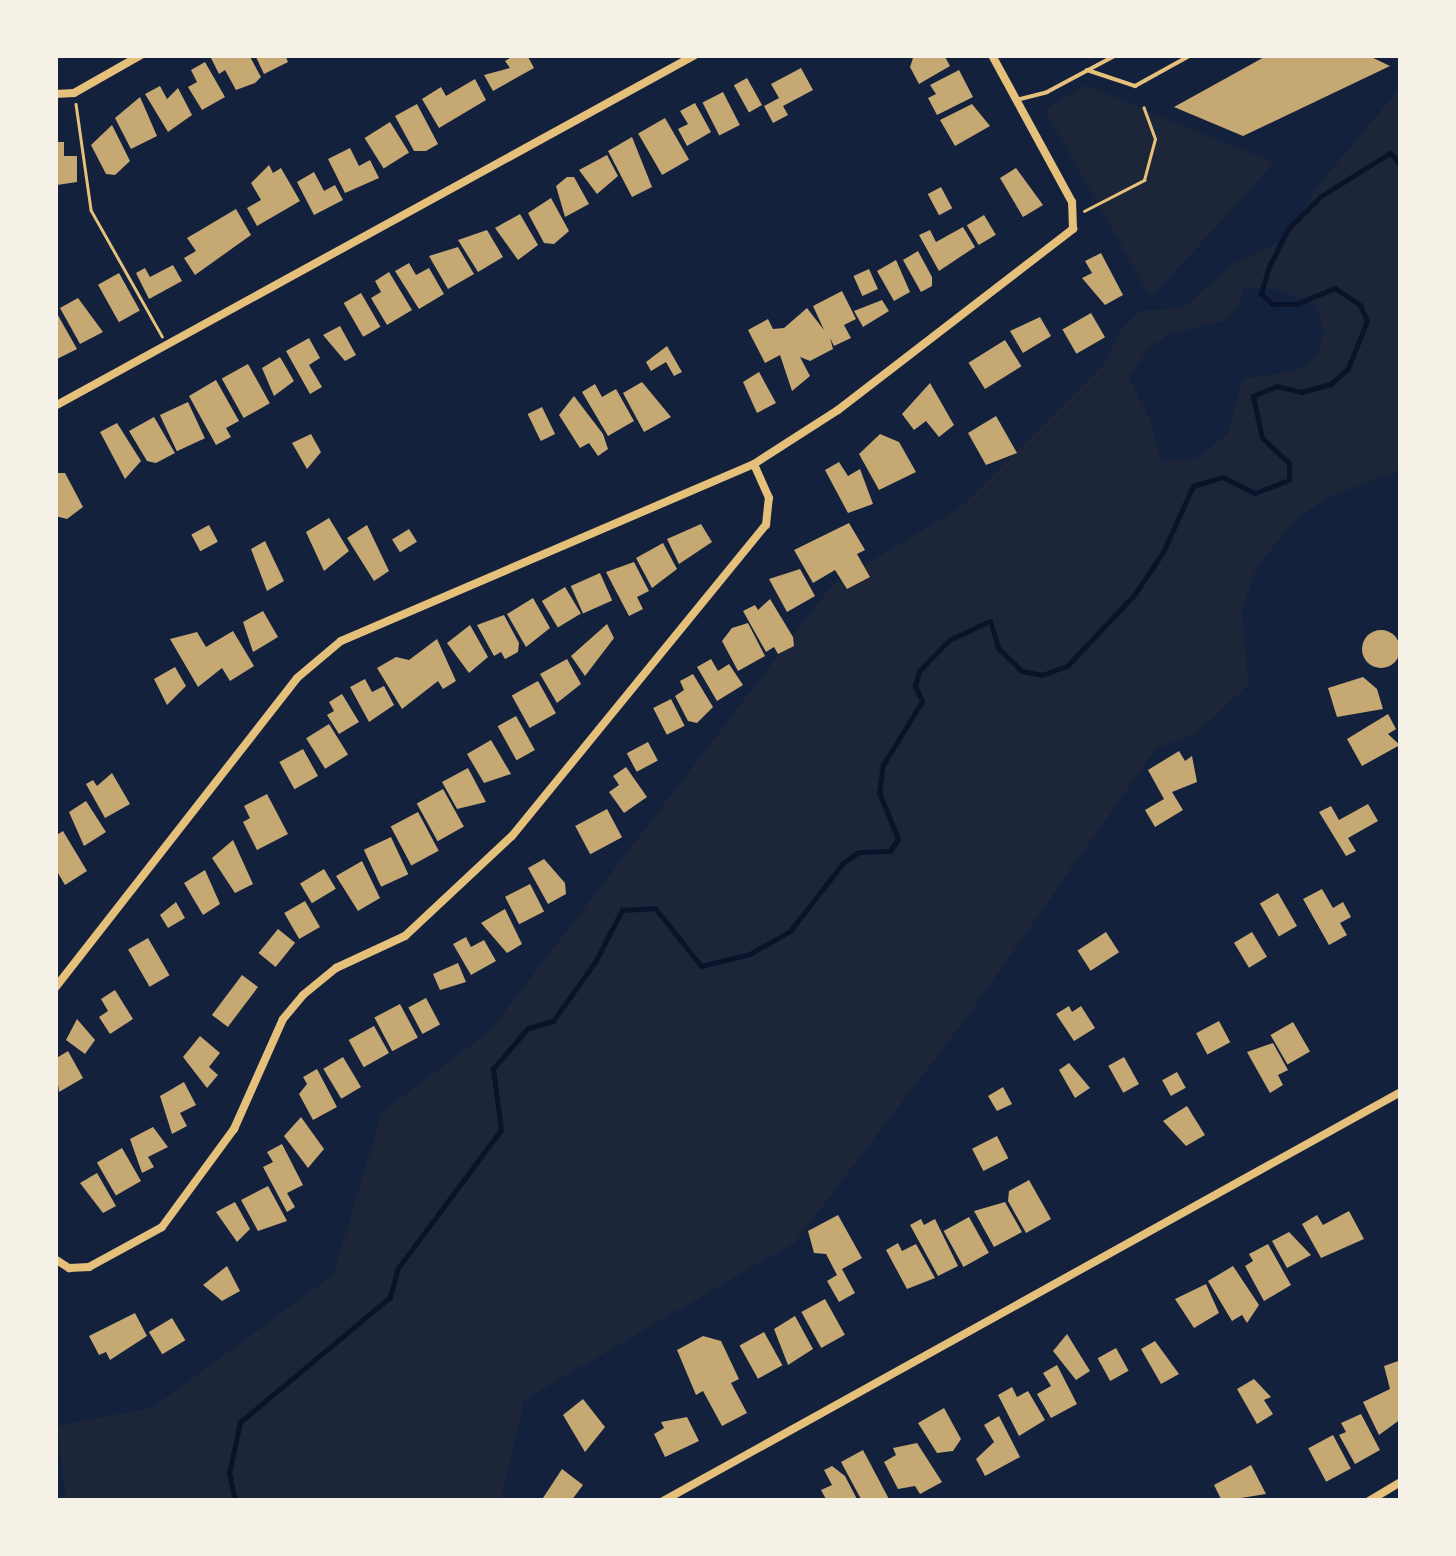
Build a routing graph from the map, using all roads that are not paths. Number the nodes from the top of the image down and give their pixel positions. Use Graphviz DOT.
graph roads {
  1 [pos="141,55"];
  2 [pos="696,55"];
  3 [pos="992,55"];
  4 [pos="1116,55"];
  5 [pos="1191,55"];
  6 [pos="1087,70"];
  7 [pos="55,94"];
  8 [pos="1016,100"];
  9 [pos="55,406"];
  10 [pos="754,464"];
  11 [pos="55,988"];
  12 [pos="1401,1092"];
  13 [pos="55,1259"];
  14 [pos="1401,1482"];
  15 [pos="663,1501"];
  16 [pos="1369,1501"];
  1 -- 7 [label="street"];
  2 -- 9 [label="street"];
  3 -- 8 [label="street"];
  4 -- 6 [label="lane"];
  5 -- 6 [label="lane"];
  6 -- 8 [label="lane"];
  8 -- 10 [label="street"];
  10 -- 11 [label="street"];
  10 -- 13 [label="street"];
  12 -- 15 [label="street"];
  14 -- 16 [label="street"];
}
